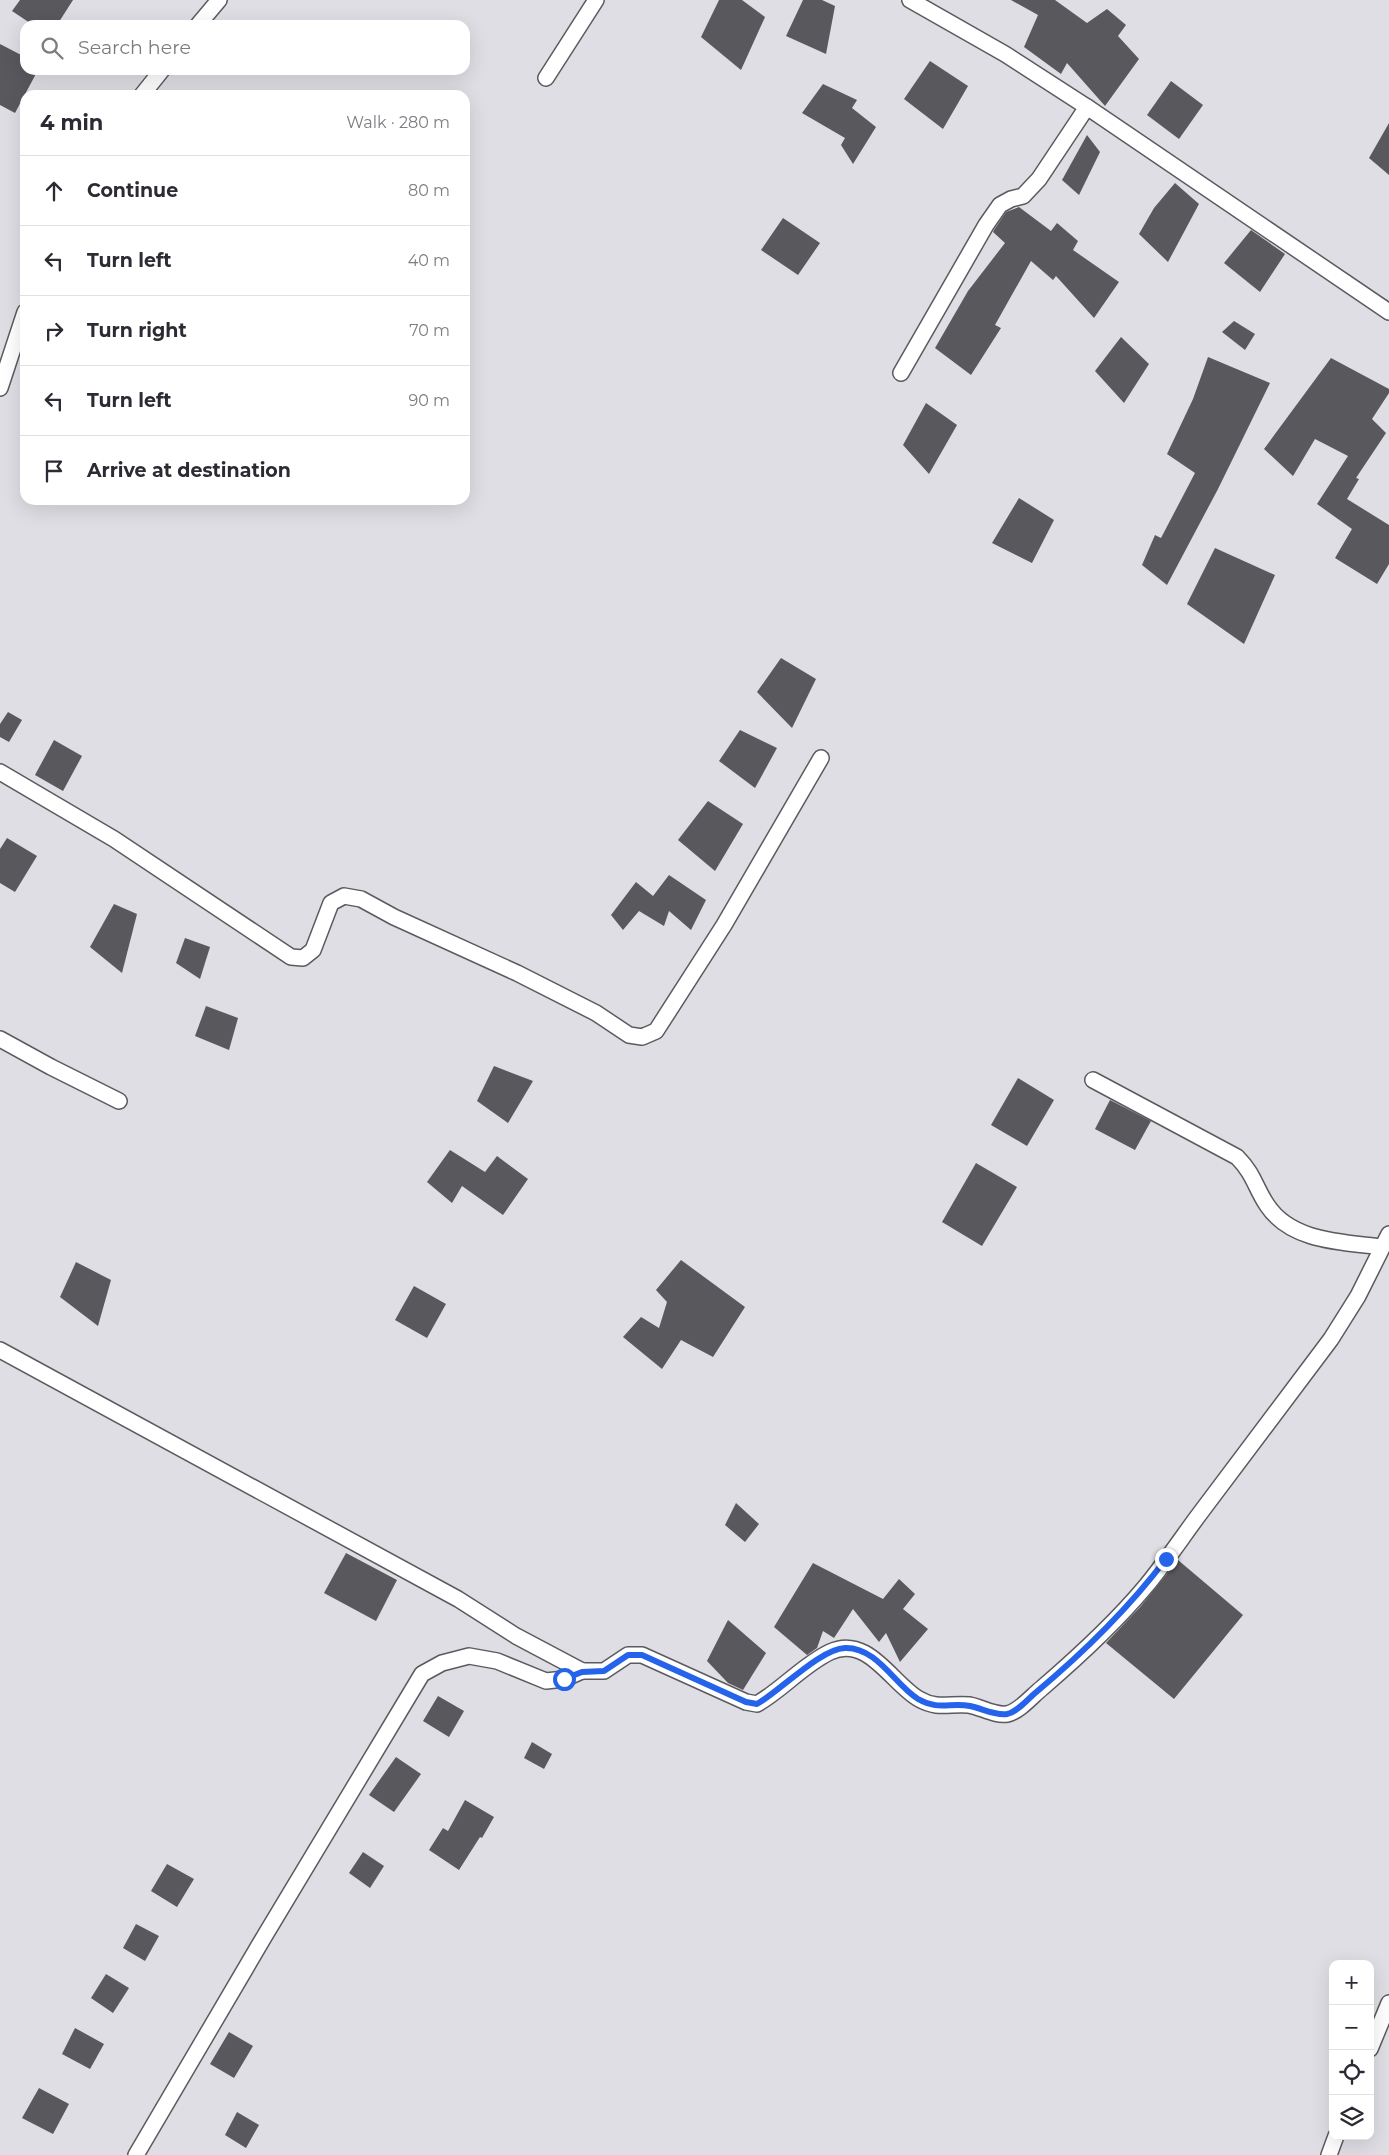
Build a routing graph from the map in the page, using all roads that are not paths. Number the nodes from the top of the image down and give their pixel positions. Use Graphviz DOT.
graph roads {
  1 [pos="219,0"];
  2 [pos="596,0"];
  3 [pos="910,0"];
  4 [pos="202,20"];
  5 [pos="158,75"];
  6 [pos="546,78"];
  7 [pos="146,90"];
  8 [pos="1087,107"];
  9 [pos="1389,312"];
  10 [pos="20,327"];
  11 [pos="901,373"];
  12 [pos="0,388"];
  13 [pos="821,758"];
  14 [pos="0,772"];
  15 [pos="0,1039"];
  16 [pos="1093,1080"];
  17 [pos="119,1101"];
  18 [pos="1389,1234"];
  19 [pos="1382,1247"];
  20 [pos="0,1350"];
  21 [pos="582,1672"];
  22 [pos="1389,2003"];
  23 [pos="1374,2039"];
  24 [pos="1335,2140"];
  25 [pos="136,2155"];
  26 [pos="1329,2155"];
  1 -- 4 [label="street"];
  2 -- 6 [label="street"];
  3 -- 8 [label="street"];
  5 -- 7 [label="street"];
  8 -- 9 [label="street"];
  8 -- 11 [label="street"];
  10 -- 12 [label="street"];
  13 -- 14 [label="street"];
  15 -- 17 [label="street"];
  16 -- 19 [label="street"];
  18 -- 19 [label="street"];
  19 -- 21 [label="street"];
  20 -- 21 [label="street"];
  21 -- 25 [label="street"];
  22 -- 23 [label="street"];
  24 -- 26 [label="street"];
}
